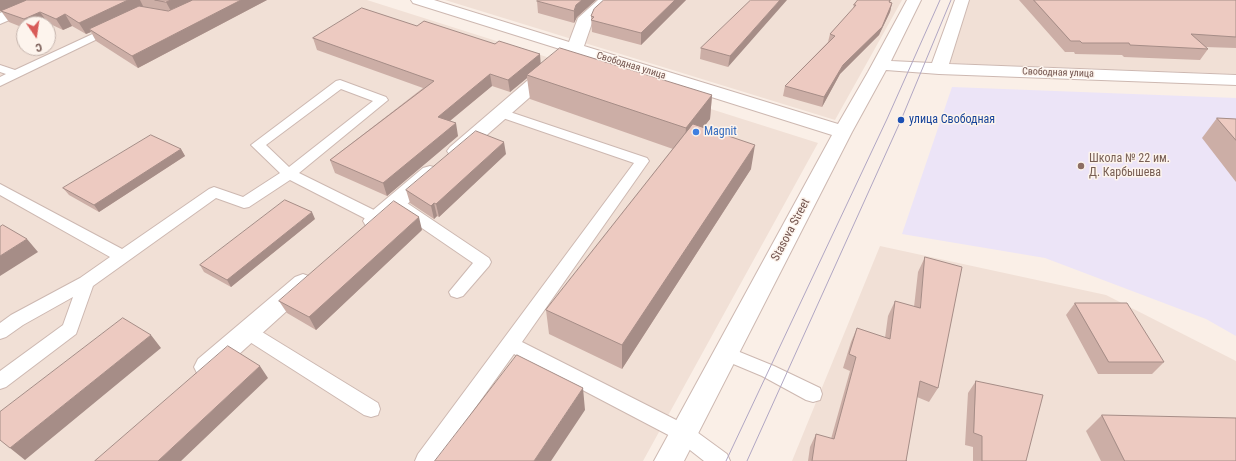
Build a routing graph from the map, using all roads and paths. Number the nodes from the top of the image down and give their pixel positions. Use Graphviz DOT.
graph roads {
  1 [pos="44,0"];
  2 [pos="418,0"];
  3 [pos="608,0"];
  4 [pos="914,0"];
  5 [pos="962,0"];
  6 [pos="0,19"];
  7 [pos="122,23"];
  8 [pos="575,49"];
  9 [pos="881,65"];
  10 [pos="0,68"];
  11 [pos="939,69"];
  12 [pos="16,74"];
  13 [pos="1236,80"];
  14 [pos="0,82"];
  15 [pos="501,113"];
  16 [pos="843,132"];
  17 [pos="289,174"];
  18 [pos="0,189"];
  19 [pos="396,203"];
  20 [pos="377,218"];
  21 [pos="360,234"];
  22 [pos="122,256"];
  23 [pos="318,270"];
  24 [pos="86,282"];
  25 [pos="457,292"];
  26 [pos="0,332"];
  27 [pos="248,332"];
  28 [pos="511,344"];
  29 [pos="725,353"];
  30 [pos="194,378"];
  31 [pos="0,381"];
  32 [pos="813,394"];
  33 [pos="371,409"];
  34 [pos="683,434"];
  35 [pos="424,461"];
  36 [pos="669,461"];
  37 [pos="720,461"];
  1 -- 6 [label="street"];
  2 -- 8 [label="street, Свободная улица"];
  3 -- 8 [label="street"];
  4 -- 9 [label="street, Stasova Street"];
  5 -- 11 [label="street"];
  7 -- 12 [label="lane"];
  8 -- 15 [label="street"];
  8 -- 16 [label="street, Свободная улица"];
  9 -- 11 [label="street, Свободная улица"];
  9 -- 16 [label="street, Stasova Street"];
  10 -- 12 [label="lane"];
  11 -- 13 [label="street, Свободная улица"];
  12 -- 14 [label="lane"];
  15 -- 19 [label="street"];
  15 -- 28 [label="lane"];
  16 -- 29 [label="street, Stasova Street"];
  17 -- 17 [label="lane"];
  17 -- 20 [label="lane"];
  17 -- 22 [label="lane"];
  18 -- 22 [label="lane"];
  19 -- 20 [label="street"];
  19 -- 25 [label="lane"];
  20 -- 21 [label="street"];
  22 -- 24 [label="lane"];
  23 -- 27 [label="street"];
  24 -- 26 [label="lane"];
  24 -- 31 [label="lane"];
  27 -- 30 [label="street"];
  27 -- 33 [label="lane"];
  28 -- 34 [label="lane"];
  28 -- 35 [label="lane"];
  29 -- 32 [label="lane"];
  29 -- 34 [label="street, Stasova Street"];
  34 -- 36 [label="street, Stasova Street"];
  34 -- 37 [label="lane"];
}
